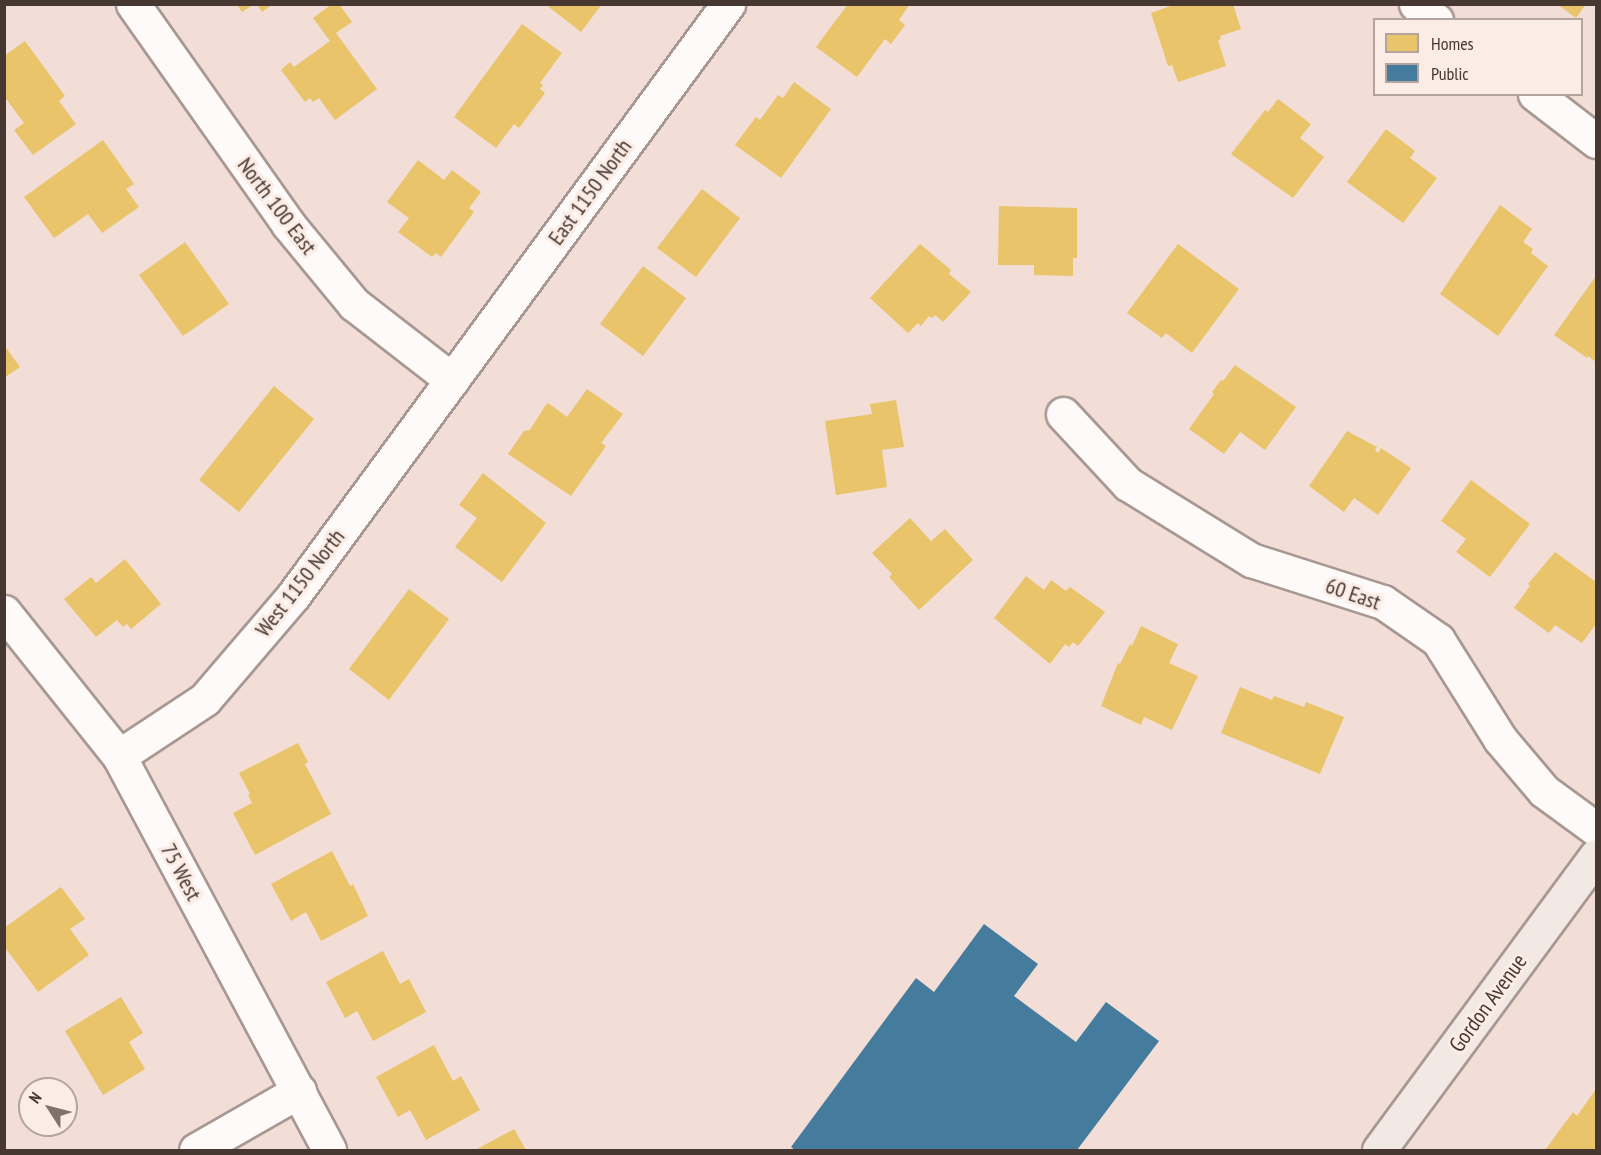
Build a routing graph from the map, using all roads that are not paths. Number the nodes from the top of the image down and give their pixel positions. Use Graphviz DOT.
graph roads {
  1 [pos="133,4"];
  2 [pos="728,4"];
  3 [pos="1416,4"];
  4 [pos="1434,18"];
  5 [pos="1538,96"];
  6 [pos="1596,141"];
  7 [pos="452,380"];
  8 [pos="1064,414"];
  9 [pos="4,612"];
  10 [pos="118,756"];
  11 [pos="1596,829"];
  12 [pos="1596,856"];
  13 [pos="298,1091"];
  14 [pos="196,1150"];
  15 [pos="329,1150"];
  16 [pos="1379,1150"];
  1 -- 7 [label="street, North 100 East"];
  2 -- 7 [label="street, East 1150 North"];
  3 -- 4 [label="street"];
  5 -- 6 [label="street"];
  7 -- 10 [label="street, West 1150 North"];
  8 -- 11 [label="street, 60 East"];
  9 -- 10 [label="street, 75 West"];
  10 -- 13 [label="street, 75 West"];
  12 -- 16 [label="main road, Gordon Avenue"];
  13 -- 14 [label="street"];
  13 -- 15 [label="street, 75 West"];
}
